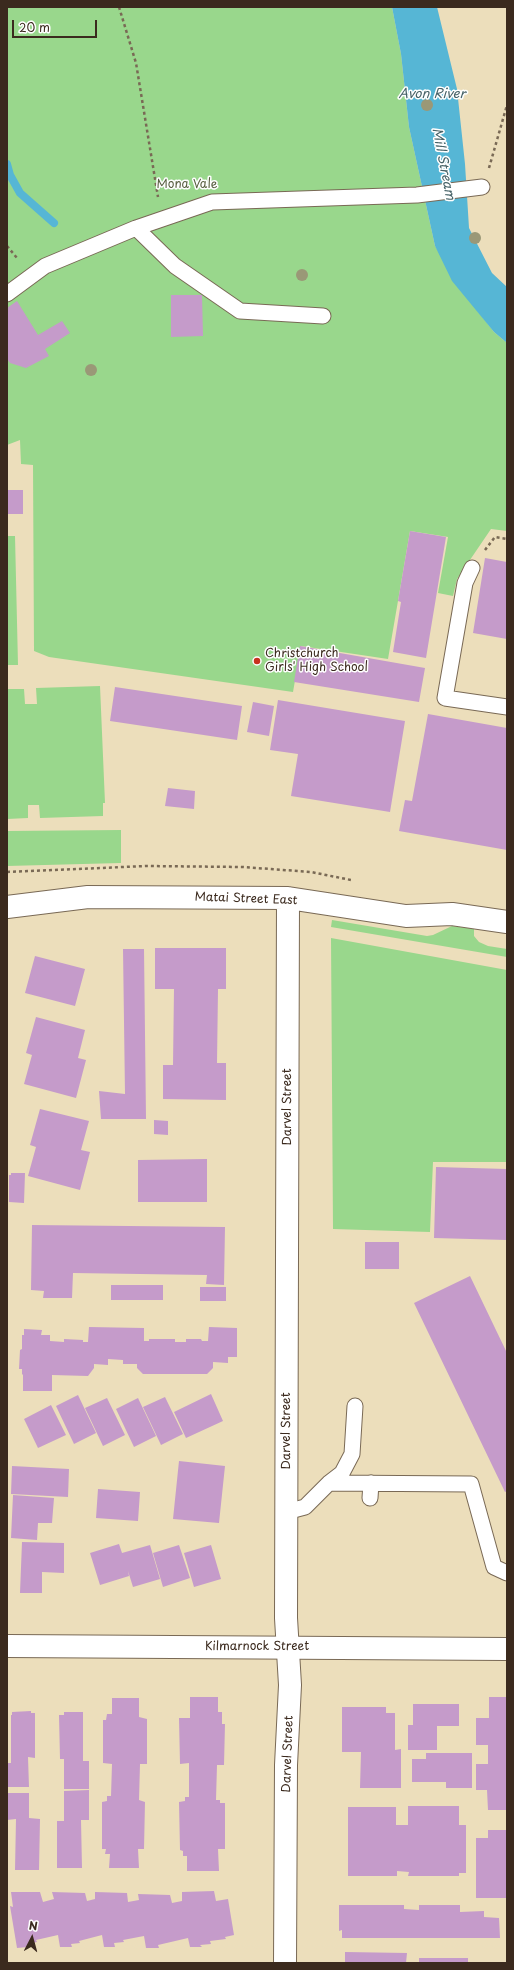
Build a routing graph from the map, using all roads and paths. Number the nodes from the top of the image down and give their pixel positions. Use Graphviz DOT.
graph roads {
  1 [pos="119,7"];
  2 [pos="507,105"];
  3 [pos="482,187"];
  4 [pos="136,228"];
  5 [pos="7,294"];
  6 [pos="323,316"];
  7 [pos="507,539"];
  8 [pos="472,568"];
  9 [pos="507,707"];
  10 [pos="288,898"];
  11 [pos="7,907"];
  12 [pos="507,922"];
  13 [pos="355,1406"];
  14 [pos="329,1483"];
  15 [pos="371,1483"];
  16 [pos="370,1498"];
  17 [pos="286,1512"];
  18 [pos="507,1573"];
  19 [pos="7,1646"];
  20 [pos="288,1647"];
  21 [pos="507,1649"];
  22 [pos="285,1963"];
  1 -- 4 [label="path"];
  2 -- 3 [label="path"];
  3 -- 4 [label="lane"];
  4 -- 5 [label="lane"];
  4 -- 6 [label="lane"];
  7 -- 8 [label="path"];
  8 -- 9 [label="lane"];
  10 -- 11 [label="street, Matai Street East"];
  10 -- 12 [label="street, Matai Street East"];
  10 -- 17 [label="street, Darvel Street"];
  13 -- 14 [label="lane"];
  14 -- 15 [label="lane"];
  14 -- 17 [label="lane"];
  15 -- 16 [label="lane"];
  15 -- 18 [label="lane"];
  17 -- 20 [label="street, Darvel Street"];
  19 -- 20 [label="street, Kilmarnock Street"];
  20 -- 21 [label="street, Kilmarnock Street"];
  20 -- 22 [label="street, Darvel Street"];
}
